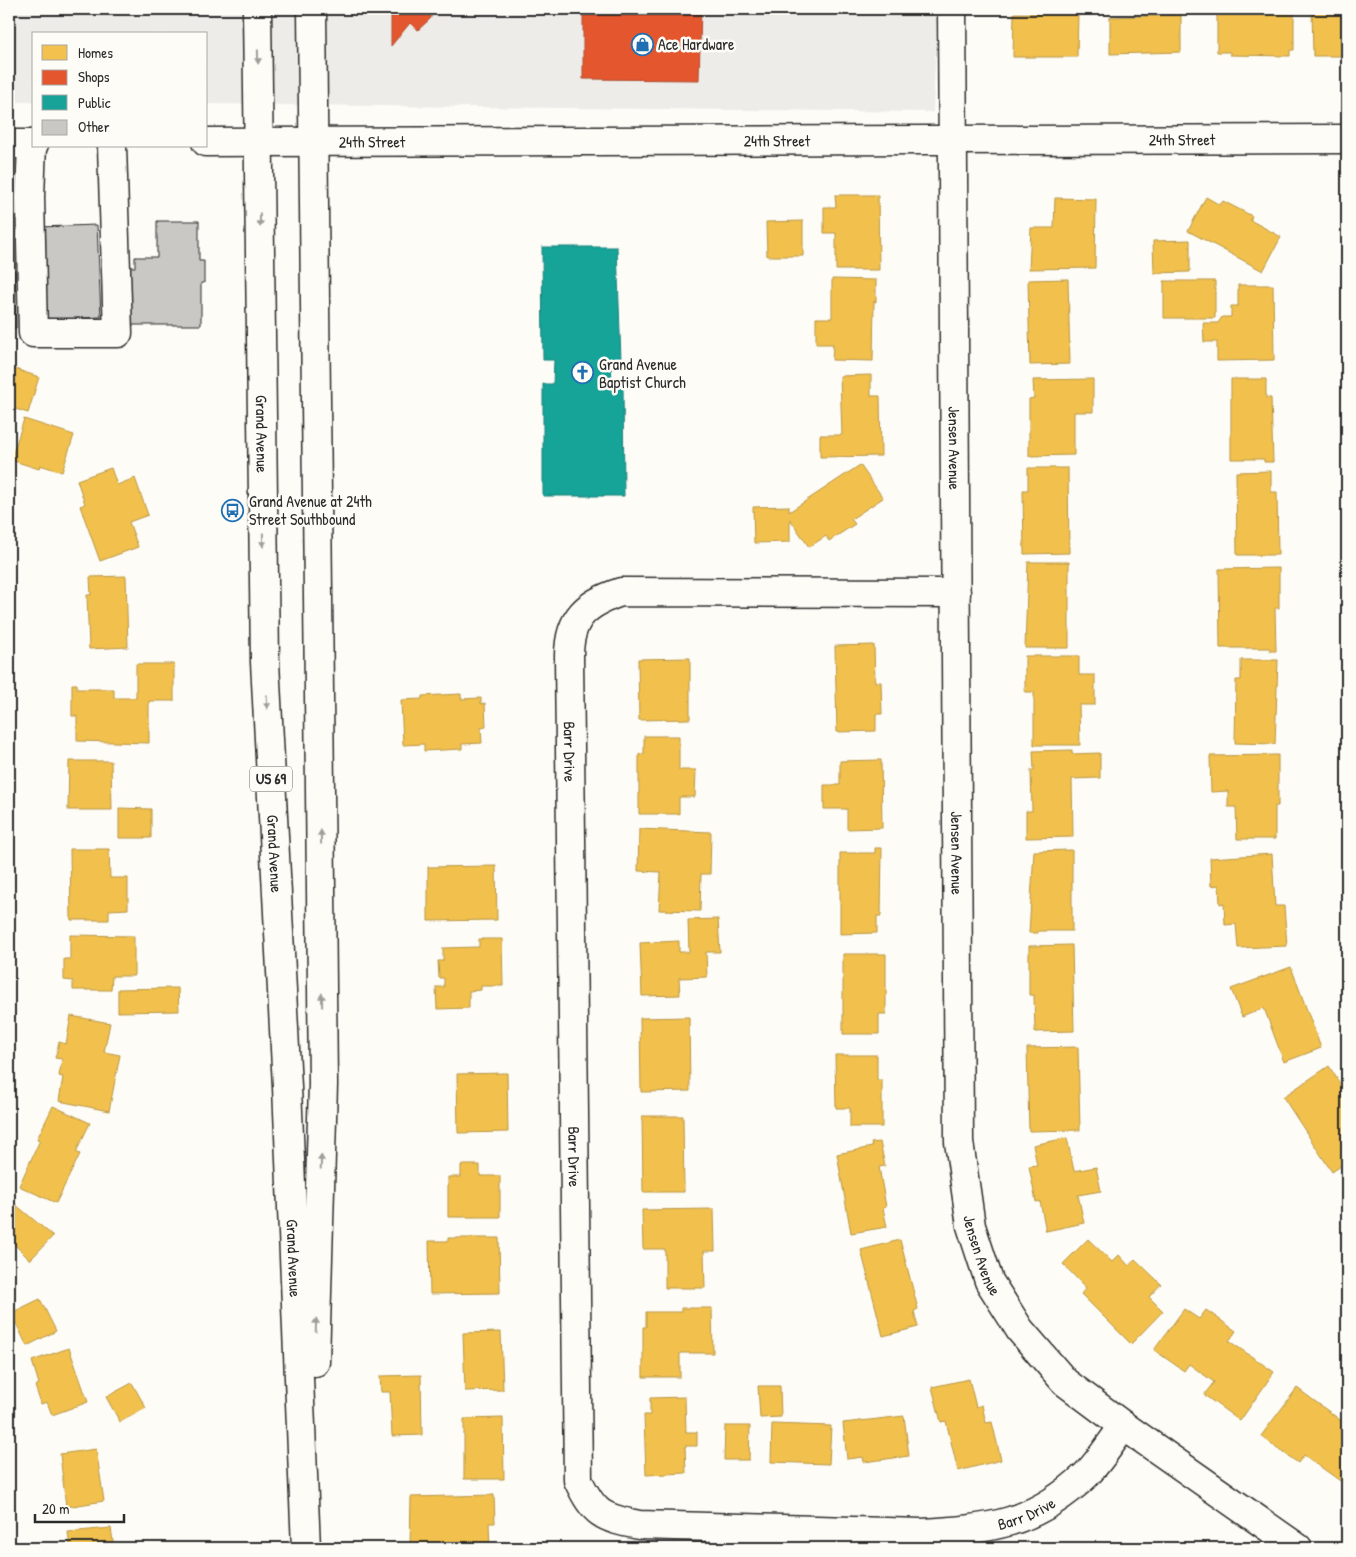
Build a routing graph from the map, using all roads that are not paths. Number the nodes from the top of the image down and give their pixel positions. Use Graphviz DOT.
graph roads {
  1 [pos="257,9"];
  2 [pos="312,9"];
  3 [pos="952,9"];
  4 [pos="1347,138"];
  5 [pos="953,139"];
  6 [pos="314,140"];
  7 [pos="208,142"];
  8 [pos="258,142"];
  9 [pos="25,144"];
  10 [pos="112,148"];
  11 [pos="956,593"];
  12 [pos="1124,1426"];
  13 [pos="308,1548"];
  14 [pos="1298,1548"];
  1 -- 8 [label="main road, Grand Avenue / US 69, one-way"];
  2 -- 6 [label="main road, Grand Avenue / US 69"];
  3 -- 5 [label="main road, Jensen Avenue"];
  4 -- 5 [label="main road, 24th Street"];
  5 -- 6 [label="main road, 24th Street"];
  5 -- 11 [label="main road, Jensen Avenue"];
  6 -- 8 [label="main road, 24th Street"];
  13 -- 6 [label="main road, Grand Avenue / US 69, one-way"];
  7 -- 8 [label="main road, 24th Street"];
  8 -- 13 [label="main road, Grand Avenue / US 69, one-way"];
  9 -- 10 [label="main road"];
  11 -- 12 [label="main road, Jensen Avenue"];
  11 -- 12 [label="main road, Barr Drive"];
  12 -- 14 [label="main road, Jensen Avenue"];
}
